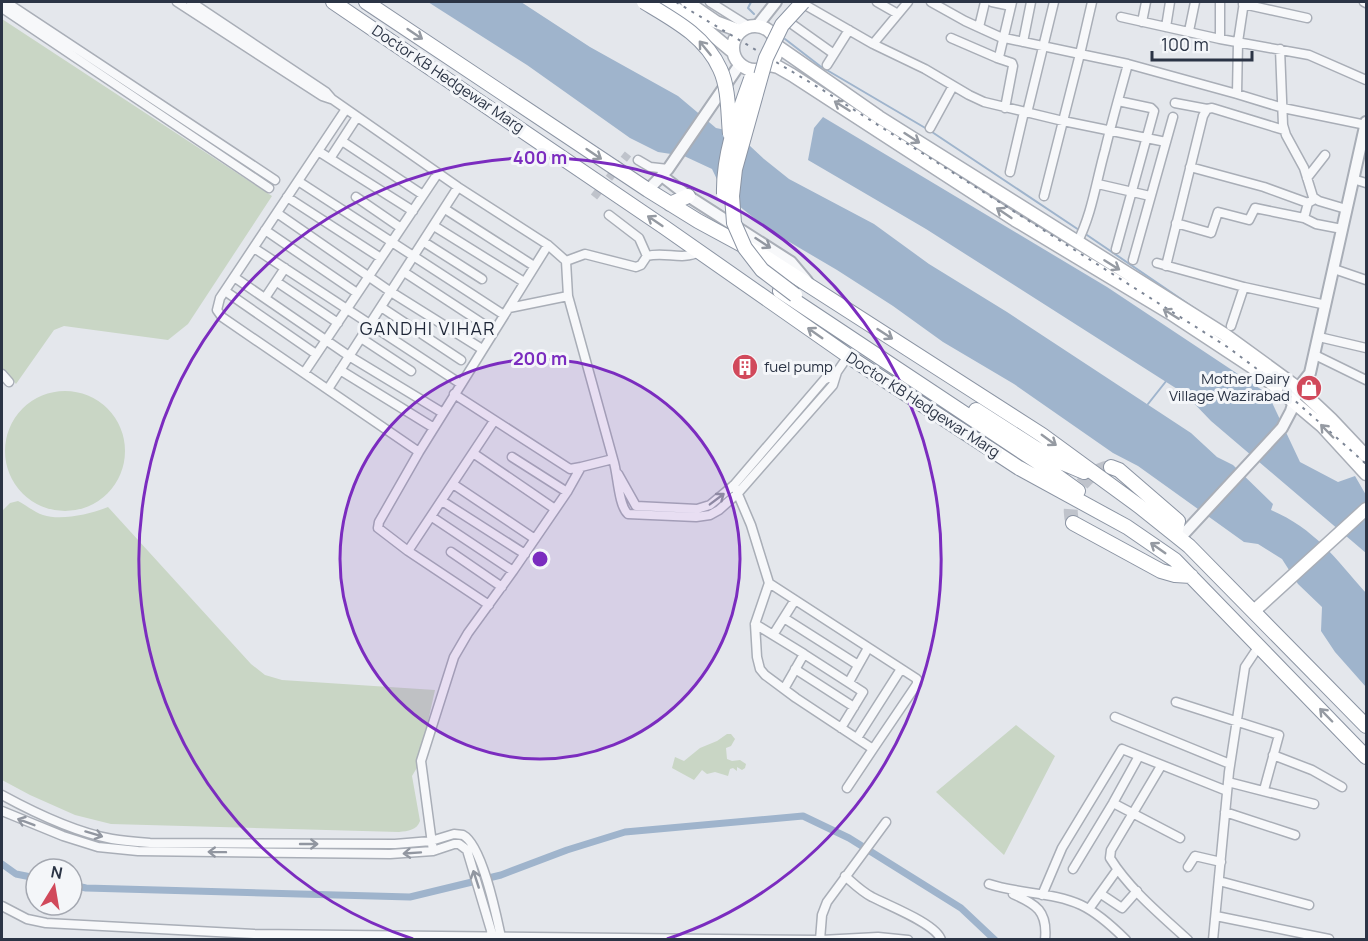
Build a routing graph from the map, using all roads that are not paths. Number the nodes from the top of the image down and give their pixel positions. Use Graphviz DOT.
graph roads {
  1 [pos="6,2"];
  2 [pos="177,2"];
  3 [pos="191,2"];
  4 [pos="333,2"];
  5 [pos="366,2"];
  6 [pos="644,2"];
  7 [pos="666,2"];
  8 [pos="687,2"];
  9 [pos="710,2"];
  10 [pos="776,2"];
  11 [pos="791,2"];
  12 [pos="877,2"];
  13 [pos="908,2"];
  14 [pos="931,2"];
  15 [pos="985,2"];
  16 [pos="992,2"];
  17 [pos="1031,2"];
  18 [pos="1054,2"];
  19 [pos="1092,2"];
  20 [pos="1146,2"];
  21 [pos="1170,2"];
  22 [pos="1195,2"];
  23 [pos="1220,2"];
  24 [pos="807,3"];
  25 [pos="1244,3"];
  26 [pos="1011,4"];
  27 [pos="1262,4"];
  28 [pos="2,8"];
  29 [pos="898,14"];
  30 [pos="1121,16"];
  31 [pos="1307,18"];
  32 [pos="789,22"];
  33 [pos="1142,22"];
  34 [pos="980,27"];
  35 [pos="1166,27"];
  36 [pos="748,28"];
  37 [pos="849,30"];
  38 [pos="1189,32"];
  39 [pos="951,38"];
  40 [pos="1004,38"];
  41 [pos="1220,39"];
  42 [pos="1023,42"];
  43 [pos="1238,42"];
  44 [pos="776,44"];
  45 [pos="873,44"];
  46 [pos="1044,46"];
  47 [pos="1280,49"];
  48 [pos="733,52"];
  49 [pos="834,54"];
  50 [pos="1080,54"];
  51 [pos="997,58"];
  52 [pos="740,64"];
  53 [pos="1128,64"];
  54 [pos="769,65"];
  55 [pos="827,65"];
  56 [pos="1366,80"];
  57 [pos="953,86"];
  58 [pos="1237,94"];
  59 [pos="332,99"];
  60 [pos="1118,101"];
  61 [pos="1175,103"];
  62 [pos="1005,108"];
  63 [pos="1282,108"];
  64 [pos="346,110"];
  65 [pos="1207,110"];
  66 [pos="1026,112"];
  67 [pos="357,117"];
  68 [pos="1173,117"];
  69 [pos="1063,121"];
  70 [pos="1366,124"];
  71 [pos="930,128"];
  72 [pos="1110,130"];
  73 [pos="1284,130"];
  74 [pos="1147,138"];
  75 [pos="342,141"];
  76 [pos="730,142"];
  77 [pos="1166,142"];
  78 [pos="318,151"];
  79 [pos="1325,155"];
  80 [pos="331,157"];
  81 [pos="638,160"];
  82 [pos="1190,167"];
  83 [pos="1010,172"];
  84 [pos="438,173"];
  85 [pos="665,173"];
  86 [pos="1307,178"];
  87 [pos="1353,179"];
  88 [pos="275,180"];
  89 [pos="298,181"];
  90 [pos="1366,183"];
  91 [pos="1098,184"];
  92 [pos="269,188"];
  93 [pos="459,188"];
  94 [pos="648,190"];
  95 [pos="1133,192"];
  96 [pos="423,195"];
  97 [pos="688,196"];
  98 [pos="1044,196"];
  99 [pos="1150,196"];
  100 [pos="287,197"];
  101 [pos="356,197"];
  102 [pos="1312,201"];
  103 [pos="670,204"];
  104 [pos="445,209"];
  105 [pos="1346,209"];
  106 [pos="412,211"];
  107 [pos="277,213"];
  108 [pos="609,214"];
  109 [pos="1304,218"];
  110 [pos="1176,223"];
  111 [pos="434,226"];
  112 [pos="401,228"];
  113 [pos="1342,229"];
  114 [pos="266,230"];
  115 [pos="1081,236"];
  116 [pos="392,242"];
  117 [pos="424,242"];
  118 [pos="548,245"];
  119 [pos="254,248"];
  120 [pos="1116,249"];
  121 [pos="699,252"];
  122 [pos="647,256"];
  123 [pos="414,257"];
  124 [pos="381,258"];
  125 [pos="1132,260"];
  126 [pos="566,261"];
  127 [pos="534,266"];
  128 [pos="285,268"];
  129 [pos="1334,269"];
  130 [pos="404,272"];
  131 [pos="234,277"];
  132 [pos="368,277"];
  133 [pos="482,279"];
  134 [pos="1366,280"];
  135 [pos="276,282"];
  136 [pos="524,282"];
  137 [pos="811,286"];
  138 [pos="1244,287"];
  139 [pos="225,291"];
  140 [pos="391,292"];
  141 [pos="357,293"];
  142 [pos="568,296"];
  143 [pos="265,298"];
  144 [pos="767,299"];
  145 [pos="1326,305"];
  146 [pos="381,307"];
  147 [pos="347,308"];
  148 [pos="506,311"];
  149 [pos="852,312"];
  150 [pos="338,322"];
  151 [pos="370,324"];
  152 [pos="1231,326"];
  153 [pos="494,331"];
  154 [pos="1319,337"];
  155 [pos="361,338"];
  156 [pos="326,340"];
  157 [pos="1366,348"];
  158 [pos="482,349"];
  159 [pos="316,354"];
  160 [pos="349,356"];
  161 [pos="848,356"];
  162 [pos="1315,356"];
  163 [pos="461,360"];
  164 [pos="340,370"];
  165 [pos="411,370"];
  166 [pos="304,373"];
  167 [pos="2,374"];
  168 [pos="1366,380"];
  169 [pos="9,382"];
  170 [pos="461,384"];
  171 [pos="1298,388"];
  172 [pos="328,389"];
  173 [pos="454,394"];
  174 [pos="1294,402"];
  175 [pos="442,413"];
  176 [pos="494,421"];
  177 [pos="434,428"];
  178 [pos="1025,448"];
  179 [pos="419,452"];
  180 [pos="473,453"];
  181 [pos="1366,456"];
  182 [pos="512,457"];
  183 [pos="614,459"];
  184 [pos="581,467"];
  185 [pos="1111,467"];
  186 [pos="1366,476"];
  187 [pos="1106,481"];
  188 [pos="453,483"];
  189 [pos="736,489"];
  190 [pos="567,492"];
  191 [pos="442,501"];
  192 [pos="555,509"];
  193 [pos="1363,510"];
  194 [pos="432,517"];
  195 [pos="1073,523"];
  196 [pos="1128,527"];
  197 [pos="1177,536"];
  198 [pos="535,538"];
  199 [pos="408,551"];
  200 [pos="451,552"];
  201 [pos="525,554"];
  202 [pos="513,571"];
  203 [pos="1191,576"];
  204 [pos="769,583"];
  205 [pos="502,587"];
  206 [pos="795,600"];
  207 [pos="489,605"];
  208 [pos="1260,606"];
  209 [pos="784,618"];
  210 [pos="755,624"];
  211 [pos="773,634"];
  212 [pos="1259,646"];
  213 [pos="868,648"];
  214 [pos="804,654"];
  215 [pos="858,665"];
  216 [pos="795,669"];
  217 [pos="901,669"];
  218 [pos="849,682"];
  219 [pos="784,689"];
  220 [pos="1176,702"];
  221 [pos="854,707"];
  222 [pos="1115,717"];
  223 [pos="1236,722"];
  224 [pos="1366,726"];
  225 [pos="841,728"];
  226 [pos="857,738"];
  227 [pos="873,749"];
  228 [pos="1274,755"];
  229 [pos="1139,756"];
  230 [pos="1366,757"];
  231 [pos="1230,764"];
  232 [pos="1161,766"];
  233 [pos="1227,787"];
  234 [pos="1342,787"];
  235 [pos="847,788"];
  236 [pos="1264,790"];
  237 [pos="2,795"];
  238 [pos="1113,803"];
  239 [pos="1314,804"];
  240 [pos="2,811"];
  241 [pos="1225,812"];
  242 [pos="1133,814"];
  243 [pos="886,822"];
  244 [pos="1295,835"];
  245 [pos="1180,838"];
  246 [pos="431,841"];
  247 [pos="433,851"];
  248 [pos="470,851"];
  249 [pos="1221,862"];
  250 [pos="1188,867"];
  251 [pos="1073,869"];
  252 [pos="1117,870"];
  253 [pos="847,875"];
  254 [pos="1219,881"];
  255 [pos="989,884"];
  256 [pos="1006,888"];
  257 [pos="1137,891"];
  258 [pos="1101,894"];
  259 [pos="1042,895"];
  260 [pos="487,900"];
  261 [pos="1309,905"];
  262 [pos="2,906"];
  263 [pos="1089,909"];
  264 [pos="1216,916"];
  265 [pos="254,937"];
  266 [pos="497,938"];
  267 [pos="661,939"];
  268 [pos="797,939"];
  269 [pos="820,939"];
  270 [pos="908,939"];
  271 [pos="941,939"];
  272 [pos="1045,939"];
  273 [pos="1126,939"];
  274 [pos="1188,939"];
  275 [pos="1213,939"];
  276 [pos="1329,939"];
  1 -- 88 [label="street"];
  2 -- 59 [label="street"];
  3 -- 59 [label="street"];
  121 -- 4 [label="highway, Doctor KB Hedgewar Marg, one-way"];
  5 -- 94 [label="highway, Doctor KB Hedgewar Marg, one-way"];
  76 -- 6 [label="highway, one-way, bridge"];
  7 -- 48 [label="main road"];
  8 -- 36 [label="main road"];
  9 -- 36 [label="street"];
  10 -- 36 [label="street"];
  11 -- 76 [label="highway, bridge"];
  12 -- 29 [label="street"];
  13 -- 29 [label="street"];
  14 -- 34 [label="street"];
  15 -- 34 [label="street"];
  16 -- 26 [label="street"];
  17 -- 42 [label="street"];
  18 -- 46 [label="street"];
  19 -- 50 [label="street"];
  20 -- 33 [label="street"];
  21 -- 35 [label="street"];
  22 -- 38 [label="street"];
  23 -- 41 [label="street"];
  24 -- 32 [label="street"];
  24 -- 37 [label="street"];
  24 -- 178 [label="highway, bridge"];
  25 -- 27 [label="street"];
  25 -- 43 [label="street"];
  26 -- 40 [label="street"];
  27 -- 31 [label="street"];
  28 -- 92 [label="street"];
  29 -- 45 [label="street"];
  30 -- 33 [label="street"];
  32 -- 44 [label="street"];
  32 -- 49 [label="street"];
  33 -- 35 [label="street"];
  34 -- 40 [label="street"];
  35 -- 38 [label="street"];
  36 -- 44 [label="main road"];
  36 -- 48 [label="main road"];
  37 -- 45 [label="street"];
  37 -- 49 [label="street"];
  38 -- 41 [label="street"];
  39 -- 51 [label="street"];
  40 -- 42 [label="street"];
  40 -- 51 [label="street"];
  41 -- 43 [label="street"];
  42 -- 46 [label="street"];
  43 -- 47 [label="street"];
  43 -- 58 [label="street"];
  44 -- 54 [label="main road"];
  44 -- 115 [label="main road, one-way"];
  45 -- 57 [label="street"];
  46 -- 50 [label="street"];
  46 -- 66 [label="street"];
  47 -- 56 [label="street"];
  47 -- 63 [label="street"];
  48 -- 52 [label="main road"];
  49 -- 55 [label="street"];
  50 -- 53 [label="street"];
  50 -- 69 [label="street"];
  51 -- 62 [label="street"];
  52 -- 54 [label="main road"];
  52 -- 85 [label="street"];
  53 -- 58 [label="street"];
  53 -- 60 [label="street"];
  174 -- 54 [label="main road, one-way"];
  57 -- 62 [label="street"];
  57 -- 71 [label="street"];
  58 -- 63 [label="street"];
  59 -- 64 [label="street"];
  60 -- 72 [label="street"];
  60 -- 74 [label="street"];
  61 -- 65 [label="street"];
  62 -- 66 [label="street"];
  63 -- 70 [label="street"];
  63 -- 73 [label="street"];
  64 -- 67 [label="street"];
  64 -- 78 [label="street"];
  65 -- 73 [label="street"];
  65 -- 82 [label="street"];
  66 -- 69 [label="street"];
  66 -- 83 [label="street"];
  67 -- 75 [label="street"];
  67 -- 84 [label="street"];
  68 -- 77 [label="street"];
  69 -- 72 [label="street"];
  69 -- 98 [label="street"];
  70 -- 87 [label="street"];
  72 -- 74 [label="street"];
  72 -- 91 [label="street"];
  73 -- 86 [label="street"];
  74 -- 77 [label="street"];
  74 -- 95 [label="street"];
  75 -- 80 [label="street"];
  75 -- 96 [label="street"];
  76 -- 178 [label="highway, bridge"];
  77 -- 99 [label="street"];
  78 -- 80 [label="street"];
  78 -- 89 [label="street"];
  79 -- 86 [label="street"];
  80 -- 106 [label="street"];
  81 -- 85 [label="street"];
  82 -- 102 [label="street"];
  82 -- 110 [label="street"];
  84 -- 93 [label="street"];
  84 -- 96 [label="street"];
  85 -- 94 [label="street"];
  85 -- 97 [label="street"];
  86 -- 102 [label="street"];
  87 -- 90 [label="street"];
  87 -- 105 [label="street"];
  89 -- 100 [label="street"];
  89 -- 116 [label="street"];
  91 -- 95 [label="street"];
  91 -- 115 [label="street"];
  93 -- 104 [label="street"];
  93 -- 118 [label="street"];
  94 -- 103 [label="highway, Doctor KB Hedgewar Marg"];
  95 -- 99 [label="street"];
  95 -- 120 [label="street"];
  96 -- 106 [label="street"];
  97 -- 103 [label="highway"];
  97 -- 137 [label="street, one-way"];
  99 -- 125 [label="street"];
  100 -- 107 [label="street"];
  100 -- 124 [label="street"];
  101 -- 112 [label="street"];
  102 -- 105 [label="street"];
  102 -- 109 [label="street"];
  103 -- 137 [label="highway, Doctor KB Hedgewar Marg"];
  104 -- 111 [label="street"];
  104 -- 127 [label="street"];
  105 -- 113 [label="street"];
  106 -- 112 [label="street"];
  107 -- 114 [label="street"];
  107 -- 132 [label="street"];
  108 -- 122 [label="street"];
  109 -- 110 [label="street"];
  109 -- 113 [label="street"];
  110 -- 138 [label="street"];
  111 -- 117 [label="street"];
  111 -- 136 [label="street"];
  112 -- 116 [label="street"];
  113 -- 129 [label="street"];
  114 -- 119 [label="street"];
  114 -- 141 [label="street"];
  115 -- 171 [label="main road, one-way"];
  116 -- 123 [label="street"];
  116 -- 124 [label="street"];
  117 -- 123 [label="street"];
  117 -- 133 [label="street"];
  118 -- 126 [label="street"];
  118 -- 127 [label="street"];
  119 -- 128 [label="street"];
  119 -- 131 [label="street"];
  121 -- 122 [label="street"];
  121 -- 144 [label="highway, Doctor KB Hedgewar Marg"];
  122 -- 126 [label="street"];
  123 -- 130 [label="street"];
  123 -- 148 [label="street"];
  124 -- 132 [label="street"];
  126 -- 142 [label="street"];
  127 -- 136 [label="street"];
  128 -- 135 [label="street"];
  128 -- 147 [label="street"];
  129 -- 134 [label="street"];
  129 -- 145 [label="street"];
  130 -- 140 [label="street"];
  130 -- 153 [label="street"];
  131 -- 139 [label="street"];
  131 -- 143 [label="street"];
  132 -- 140 [label="street"];
  132 -- 141 [label="street"];
  135 -- 143 [label="street"];
  135 -- 150 [label="street"];
  136 -- 148 [label="street"];
  137 -- 149 [label="highway, Doctor KB Hedgewar Marg"];
  138 -- 145 [label="street"];
  138 -- 152 [label="street"];
  139 -- 159 [label="street"];
  139 -- 166 [label="street"];
  140 -- 146 [label="street"];
  140 -- 158 [label="street"];
  141 -- 147 [label="street"];
  142 -- 148 [label="street"];
  142 -- 183 [label="street"];
  143 -- 156 [label="street"];
  144 -- 149 [label="highway"];
  161 -- 144 [label="highway, Doctor KB Hedgewar Marg, one-way"];
  145 -- 154 [label="street"];
  146 -- 151 [label="street"];
  146 -- 163 [label="street"];
  147 -- 150 [label="street"];
  147 -- 151 [label="street"];
  148 -- 153 [label="street"];
  149 -- 187 [label="highway, Doctor KB Hedgewar Marg, one-way"];
  150 -- 156 [label="street"];
  151 -- 155 [label="street"];
  151 -- 170 [label="street"];
  153 -- 158 [label="street"];
  154 -- 157 [label="street"];
  154 -- 162 [label="street"];
  155 -- 160 [label="street"];
  155 -- 165 [label="street"];
  156 -- 159 [label="street"];
  156 -- 160 [label="street"];
  158 -- 170 [label="street"];
  159 -- 166 [label="street"];
  160 -- 164 [label="street"];
  160 -- 175 [label="street"];
  161 -- 189 [label="street"];
  161 -- 196 [label="highway, Doctor KB Hedgewar Marg"];
  162 -- 168 [label="street"];
  162 -- 171 [label="street"];
  164 -- 172 [label="street"];
  164 -- 177 [label="street"];
  166 -- 172 [label="street"];
  167 -- 169 [label="street"];
  170 -- 173 [label="street"];
  171 -- 174 [label="street"];
  171 -- 181 [label="main road"];
  172 -- 179 [label="street"];
  173 -- 175 [label="street"];
  173 -- 176 [label="street"];
  186 -- 174 [label="main road, one-way"];
  174 -- 197 [label="street"];
  175 -- 177 [label="street"];
  176 -- 180 [label="street"];
  176 -- 184 [label="street"];
  177 -- 179 [label="street"];
  178 -- 187 [label="highway"];
  178 -- 196 [label="highway"];
  179 -- 199 [label="street"];
  180 -- 188 [label="street"];
  180 -- 192 [label="street"];
  182 -- 190 [label="street"];
  183 -- 184 [label="street"];
  183 -- 189 [label="street"];
  184 -- 190 [label="street"];
  185 -- 197 [label="highway"];
  187 -- 197 [label="highway, Doctor KB Hedgewar Marg"];
  188 -- 191 [label="street"];
  188 -- 198 [label="street"];
  189 -- 204 [label="street"];
  190 -- 192 [label="street"];
  191 -- 194 [label="street"];
  191 -- 201 [label="street"];
  192 -- 198 [label="street"];
  193 -- 208 [label="main road"];
  194 -- 199 [label="street"];
  194 -- 202 [label="street"];
  195 -- 203 [label="highway"];
  203 -- 196 [label="highway, Doctor KB Hedgewar Marg, one-way"];
  197 -- 208 [label="highway, Doctor KB Hedgewar Marg"];
  198 -- 201 [label="street"];
  199 -- 207 [label="street"];
  200 -- 205 [label="street"];
  201 -- 202 [label="street"];
  202 -- 205 [label="street"];
  203 -- 212 [label="highway, Doctor KB Hedgewar Marg"];
  204 -- 206 [label="street"];
  204 -- 210 [label="street"];
  205 -- 207 [label="street"];
  206 -- 209 [label="street"];
  206 -- 213 [label="street"];
  207 -- 246 [label="street"];
  208 -- 224 [label="highway, Doctor KB Hedgewar Marg"];
  209 -- 211 [label="street"];
  209 -- 215 [label="street"];
  210 -- 211 [label="street"];
  210 -- 219 [label="street"];
  211 -- 214 [label="street"];
  212 -- 223 [label="street"];
  230 -- 212 [label="highway, Doctor KB Hedgewar Marg, one-way"];
  213 -- 215 [label="street"];
  213 -- 217 [label="street"];
  214 -- 216 [label="street"];
  214 -- 218 [label="street"];
  215 -- 218 [label="street"];
  216 -- 219 [label="street"];
  216 -- 221 [label="street"];
  217 -- 226 [label="street"];
  217 -- 227 [label="street"];
  218 -- 221 [label="street"];
  219 -- 225 [label="street"];
  220 -- 223 [label="street"];
  221 -- 225 [label="street"];
  222 -- 231 [label="street"];
  223 -- 228 [label="street"];
  223 -- 231 [label="street"];
  225 -- 226 [label="street"];
  226 -- 227 [label="street"];
  227 -- 235 [label="street"];
  228 -- 234 [label="street"];
  228 -- 236 [label="street"];
  229 -- 232 [label="street"];
  229 -- 238 [label="street"];
  229 -- 259 [label="street"];
  231 -- 233 [label="street"];
  232 -- 233 [label="street"];
  232 -- 242 [label="street"];
  233 -- 236 [label="street"];
  233 -- 241 [label="street"];
  236 -- 239 [label="street"];
  237 -- 246 [label="street, one-way"];
  238 -- 242 [label="street"];
  238 -- 251 [label="street"];
  247 -- 240 [label="street, one-way"];
  241 -- 244 [label="street"];
  241 -- 249 [label="street"];
  242 -- 245 [label="street"];
  242 -- 252 [label="street"];
  243 -- 253 [label="street"];
  246 -- 247 [label="street"];
  246 -- 248 [label="street"];
  247 -- 248 [label="street"];
  260 -- 248 [label="street, one-way"];
  248 -- 260 [label="street"];
  249 -- 250 [label="street"];
  249 -- 254 [label="street"];
  252 -- 257 [label="street"];
  252 -- 258 [label="street"];
  253 -- 269 [label="street"];
  253 -- 271 [label="street"];
  254 -- 261 [label="street"];
  254 -- 264 [label="street"];
  255 -- 256 [label="street"];
  256 -- 259 [label="street"];
  256 -- 272 [label="street"];
  257 -- 258 [label="street"];
  257 -- 274 [label="street"];
  258 -- 263 [label="street"];
  259 -- 263 [label="street"];
  260 -- 266 [label="street"];
  262 -- 265 [label="street"];
  263 -- 273 [label="street"];
  264 -- 275 [label="street"];
  264 -- 276 [label="street"];
  265 -- 266 [label="street"];
  266 -- 267 [label="street"];
  267 -- 268 [label="street"];
  268 -- 269 [label="street"];
  269 -- 270 [label="street"];
}
